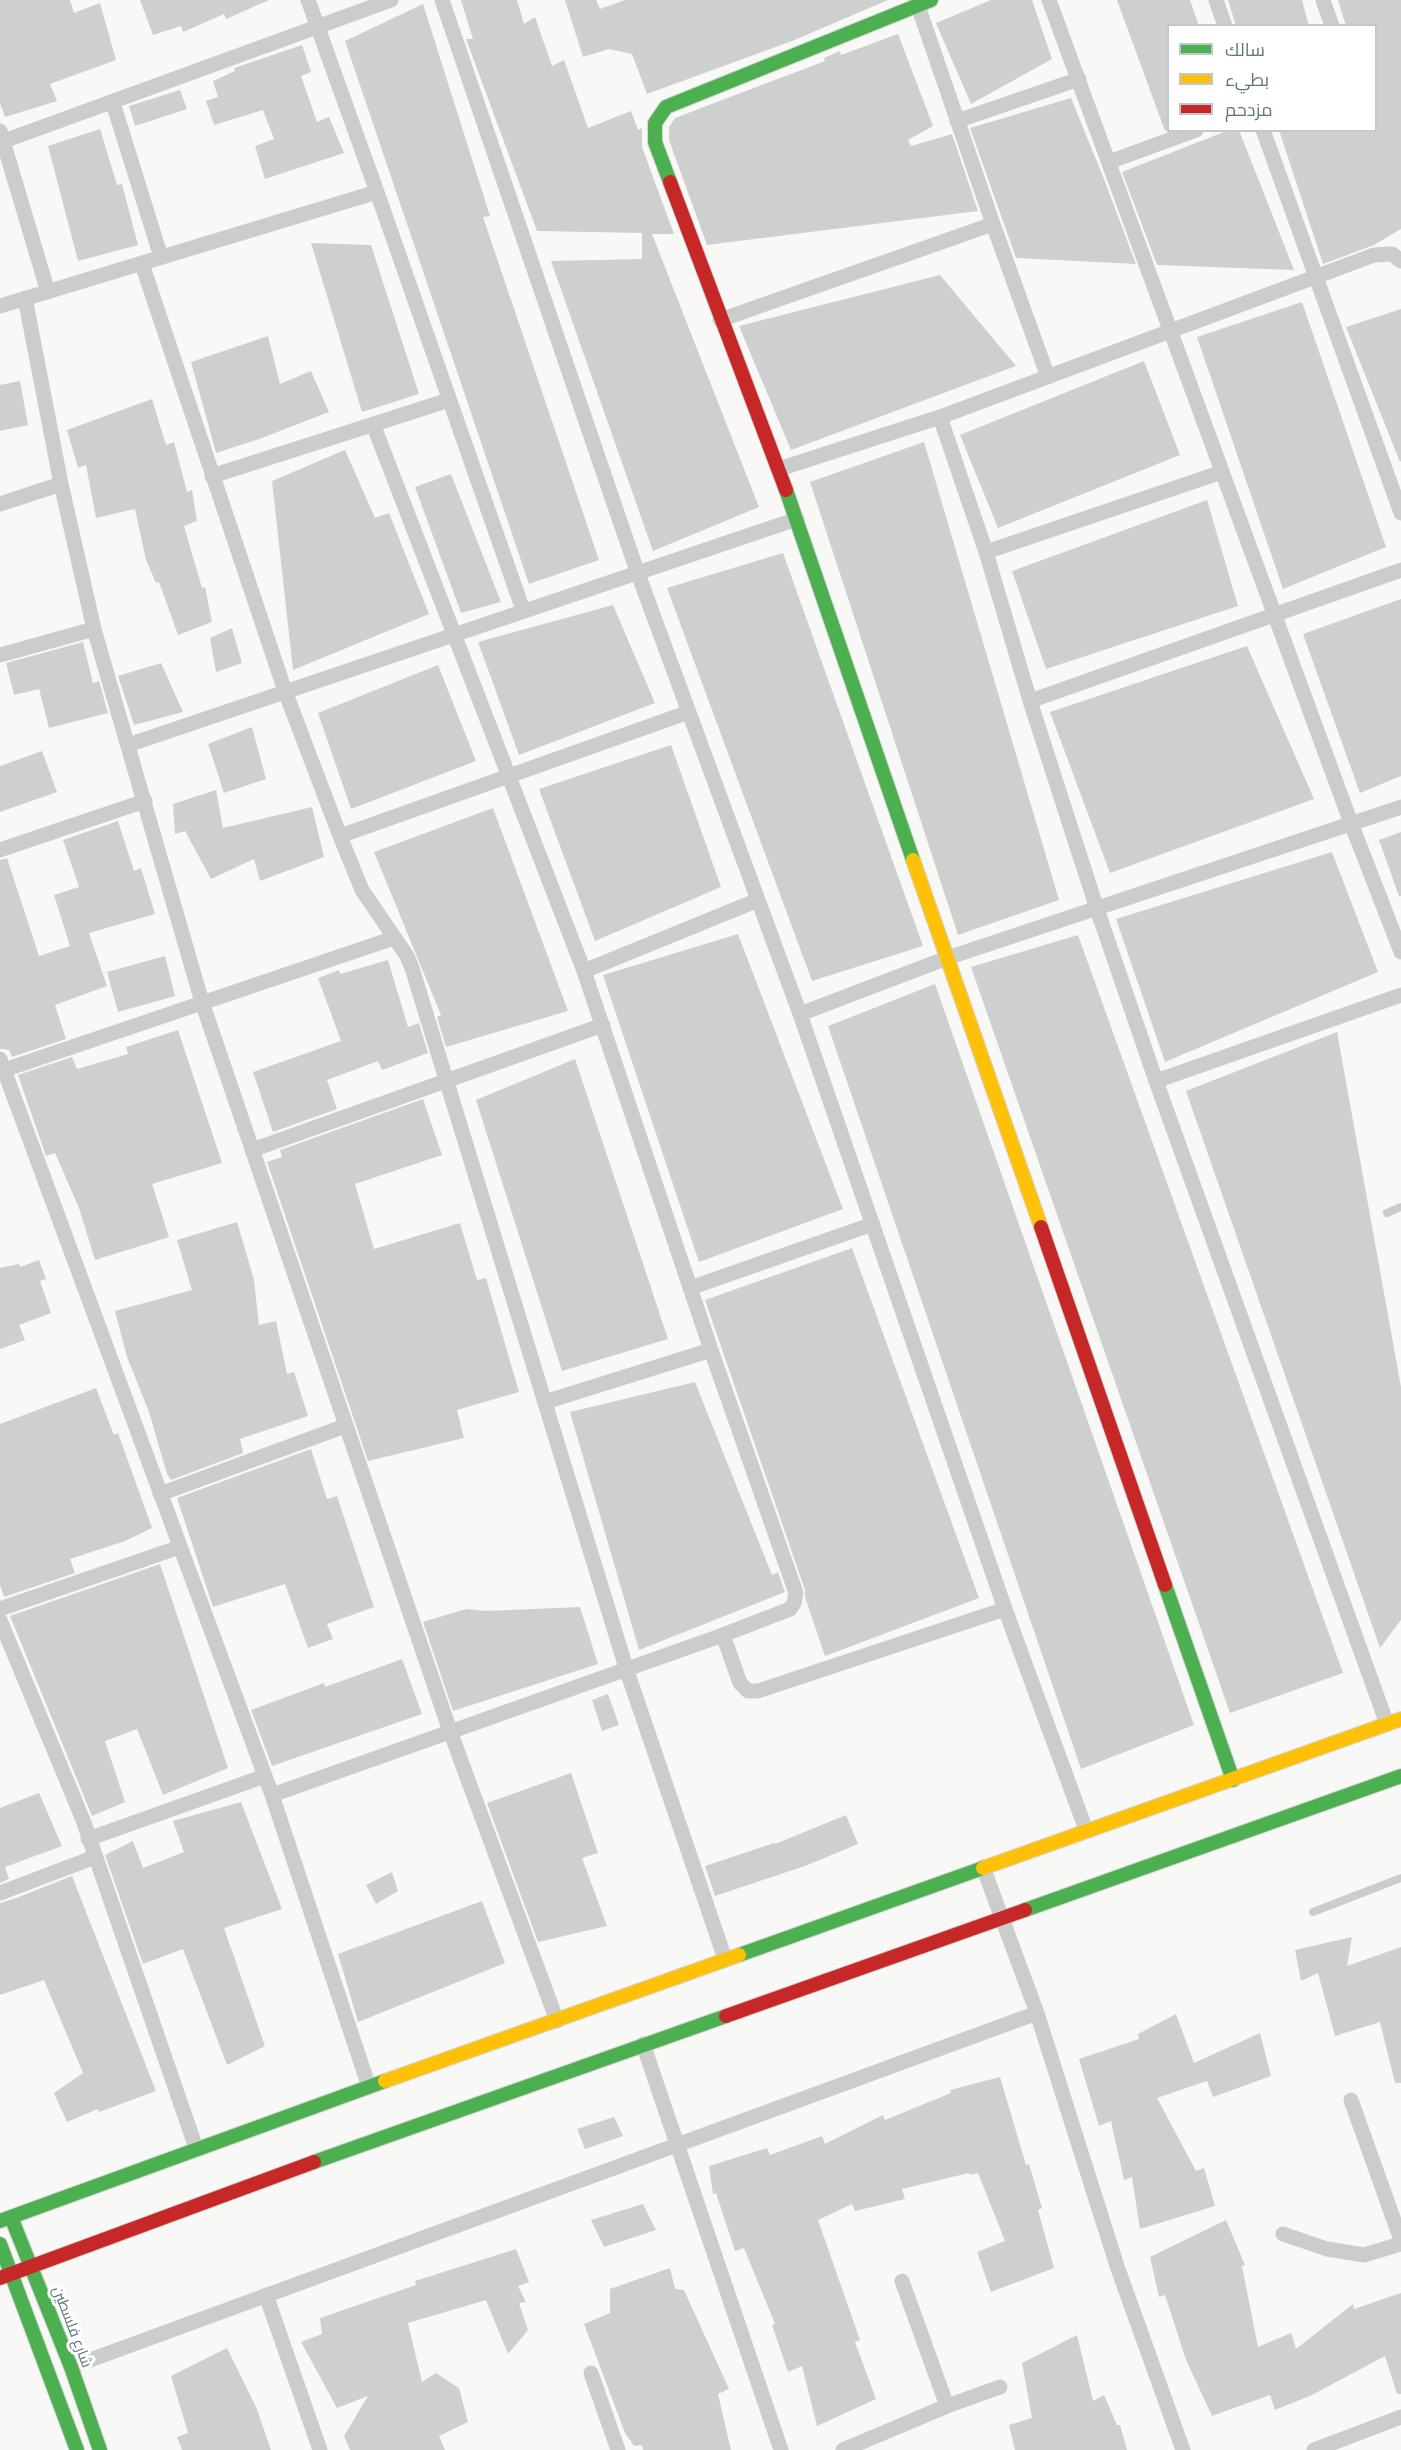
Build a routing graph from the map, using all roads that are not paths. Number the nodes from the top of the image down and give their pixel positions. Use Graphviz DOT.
graph roads {
  1 [pos="308,0"];
  2 [pos="391,0"];
  3 [pos="442,0"];
  4 [pos="1049,0"];
  5 [pos="1216,0"];
  6 [pos="1323,0"];
  7 [pos="922,2"];
  8 [pos="1225,24"];
  9 [pos="1331,24"];
  10 [pos="317,25"];
  11 [pos="1078,79"];
  12 [pos="112,103"];
  13 [pos="957,121"];
  14 [pos="1191,132"];
  15 [pos="1264,132"];
  16 [pos="2,136"];
  17 [pos="1109,162"];
  18 [pos="377,192"];
  19 [pos="993,224"];
  20 [pos="161,257"];
  21 [pos="1401,261"];
  22 [pos="142,264"];
  23 [pos="1316,277"];
  24 [pos="48,292"];
  25 [pos="25,298"];
  26 [pos="0,306"];
  27 [pos="720,320"];
  28 [pos="1171,331"];
  29 [pos="1048,377"];
  30 [pos="449,399"];
  31 [pos="940,417"];
  32 [pos="373,424"];
  33 [pos="779,470"];
  34 [pos="1222,471"];
  35 [pos="212,476"];
  36 [pos="61,484"];
  37 [pos="0,504"];
  38 [pos="1401,513"];
  39 [pos="797,519"];
  40 [pos="986,552"];
  41 [pos="1401,570"];
  42 [pos="637,571"];
  43 [pos="523,610"];
  44 [pos="1275,616"];
  45 [pos="94,629"];
  46 [pos="453,633"];
  47 [pos="0,655"];
  48 [pos="285,691"];
  49 [pos="1030,701"];
  50 [pos="689,712"];
  51 [pos="128,745"];
  52 [pos="508,776"];
  53 [pos="145,801"];
  54 [pos="1401,807"];
  55 [pos="1351,823"];
  56 [pos="340,836"];
  57 [pos="0,850"];
  58 [pos="758,900"];
  59 [pos="1097,909"];
  60 [pos="394,938"];
  61 [pos="1401,952"];
  62 [pos="947,958"];
  63 [pos="584,972"];
  64 [pos="1401,995"];
  65 [pos="202,1002"];
  66 [pos="800,1014"];
  67 [pos="603,1025"];
  68 [pos="2,1064"];
  69 [pos="447,1080"];
  70 [pos="1156,1081"];
  71 [pos="252,1150"];
  72 [pos="1401,1207"];
  73 [pos="1387,1213"];
  74 [pos="873,1224"];
  75 [pos="690,1288"];
  76 [pos="711,1350"];
  77 [pos="545,1402"];
  78 [pos="345,1426"];
  79 [pos="160,1494"];
  80 [pos="180,1547"];
  81 [pos="0,1609"];
  82 [pos="1005,1609"];
  83 [pos="0,1620"];
  84 [pos="723,1635"];
  85 [pos="627,1671"];
  86 [pos="1394,1722"];
  87 [pos="450,1731"];
  88 [pos="265,1776"];
  89 [pos="1401,1776"];
  90 [pos="1233,1780"];
  91 [pos="272,1795"];
  92 [pos="1086,1830"];
  93 [pos="88,1839"];
  94 [pos="95,1857"];
  95 [pos="983,1867"];
  96 [pos="1401,1878"];
  97 [pos="0,1893"];
  98 [pos="1313,1912"];
  99 [pos="1000,1917"];
  100 [pos="725,1959"];
  101 [pos="1037,2013"];
  102 [pos="557,2021"];
  103 [pos="644,2044"];
  104 [pos="369,2087"];
  105 [pos="1351,2100"];
  106 [pos="677,2146"];
  107 [pos="196,2148"];
  108 [pos="4,2215"];
  109 [pos="1283,2234"];
  110 [pos="1401,2242"];
  111 [pos="0,2244"];
  112 [pos="32,2267"];
  113 [pos="6,2276"];
  114 [pos="902,2281"];
  115 [pos="266,2295"];
  116 [pos="71,2367"];
  117 [pos="591,2373"];
  118 [pos="1000,2387"];
  119 [pos="947,2406"];
  120 [pos="1401,2417"];
  121 [pos="77,2450"];
  122 [pos="100,2450"];
  123 [pos="320,2450"];
  124 [pos="618,2450"];
  125 [pos="781,2450"];
  126 [pos="843,2450"];
  127 [pos="1183,2450"];
  128 [pos="1314,2450"];
  1 -- 10 [label="street"];
  2 -- 10 [label="street"];
  3 -- 42 [label="street"];
  4 -- 11 [label="street"];
  5 -- 8 [label="street"];
  6 -- 9 [label="street"];
  7 -- 13 [label="street"];
  7 -- 27 [label="main road"];
  10 -- 12 [label="street"];
  10 -- 18 [label="street"];
  11 -- 13 [label="street"];
  11 -- 17 [label="street"];
  12 -- 16 [label="street"];
  12 -- 20 [label="street"];
  13 -- 19 [label="street"];
  14 -- 17 [label="street"];
  15 -- 23 [label="street"];
  16 -- 24 [label="street"];
  17 -- 28 [label="street"];
  18 -- 20 [label="street"];
  18 -- 30 [label="street"];
  19 -- 27 [label="street"];
  19 -- 29 [label="street"];
  20 -- 22 [label="street"];
  21 -- 23 [label="street"];
  22 -- 24 [label="street"];
  22 -- 35 [label="street"];
  23 -- 28 [label="street"];
  23 -- 38 [label="street"];
  24 -- 25 [label="street"];
  25 -- 26 [label="street"];
  25 -- 36 [label="street"];
  27 -- 33 [label="main road"];
  28 -- 29 [label="street"];
  28 -- 34 [label="street"];
  29 -- 31 [label="street"];
  30 -- 32 [label="street"];
  30 -- 43 [label="street"];
  31 -- 33 [label="street"];
  31 -- 40 [label="street"];
  32 -- 35 [label="street"];
  32 -- 46 [label="street"];
  33 -- 39 [label="main road"];
  34 -- 40 [label="street"];
  34 -- 44 [label="street"];
  35 -- 48 [label="street"];
  36 -- 37 [label="street"];
  36 -- 45 [label="street"];
  39 -- 42 [label="street"];
  39 -- 62 [label="main road"];
  40 -- 49 [label="street"];
  41 -- 44 [label="street"];
  42 -- 43 [label="street"];
  42 -- 50 [label="street"];
  43 -- 46 [label="street"];
  44 -- 49 [label="street"];
  44 -- 55 [label="street"];
  45 -- 47 [label="street"];
  45 -- 51 [label="street"];
  46 -- 48 [label="street"];
  46 -- 52 [label="street"];
  48 -- 51 [label="street"];
  48 -- 56 [label="street"];
  49 -- 59 [label="street"];
  50 -- 52 [label="street"];
  50 -- 58 [label="street"];
  51 -- 53 [label="street"];
  52 -- 56 [label="street"];
  52 -- 63 [label="street"];
  53 -- 57 [label="street"];
  53 -- 65 [label="street"];
  54 -- 55 [label="street"];
  55 -- 59 [label="street"];
  55 -- 61 [label="street"];
  56 -- 60 [label="street"];
  58 -- 63 [label="street"];
  58 -- 66 [label="street"];
  59 -- 62 [label="street"];
  59 -- 70 [label="street"];
  60 -- 65 [label="street"];
  60 -- 69 [label="street"];
  62 -- 66 [label="street"];
  62 -- 90 [label="main road"];
  63 -- 67 [label="street"];
  64 -- 70 [label="street"];
  65 -- 68 [label="street"];
  65 -- 71 [label="street"];
  66 -- 74 [label="street"];
  67 -- 69 [label="street"];
  67 -- 75 [label="street"];
  68 -- 79 [label="street"];
  69 -- 71 [label="street"];
  69 -- 77 [label="street"];
  70 -- 86 [label="street"];
  71 -- 78 [label="street"];
  72 -- 73 [label="lane"];
  74 -- 75 [label="street"];
  74 -- 82 [label="street"];
  75 -- 76 [label="street"];
  76 -- 77 [label="street"];
  76 -- 84 [label="street"];
  77 -- 85 [label="street"];
  78 -- 79 [label="street"];
  78 -- 87 [label="street"];
  79 -- 80 [label="street"];
  80 -- 81 [label="street"];
  80 -- 88 [label="street"];
  82 -- 84 [label="street"];
  82 -- 92 [label="street"];
  83 -- 93 [label="street"];
  84 -- 85 [label="street"];
  85 -- 87 [label="street"];
  85 -- 100 [label="street"];
  86 -- 90 [label="main road"];
  87 -- 91 [label="street"];
  87 -- 102 [label="street"];
  88 -- 91 [label="street"];
  88 -- 93 [label="street"];
  89 -- 99 [label="main road"];
  90 -- 92 [label="main road"];
  91 -- 104 [label="street"];
  92 -- 95 [label="main road"];
  93 -- 94 [label="street"];
  94 -- 97 [label="street"];
  94 -- 107 [label="street"];
  95 -- 99 [label="street"];
  95 -- 100 [label="main road"];
  96 -- 98 [label="lane"];
  99 -- 101 [label="street"];
  99 -- 103 [label="main road"];
  100 -- 102 [label="main road"];
  101 -- 106 [label="street"];
  101 -- 127 [label="street"];
  102 -- 104 [label="main road"];
  103 -- 106 [label="street"];
  103 -- 112 [label="main road"];
  104 -- 107 [label="main road"];
  105 -- 110 [label="street"];
  106 -- 115 [label="street"];
  106 -- 125 [label="street"];
  107 -- 108 [label="main road"];
  108 -- 112 [label="main road, شارع فلسطين"];
  109 -- 110 [label="street"];
  111 -- 113 [label="main road"];
  112 -- 113 [label="main road"];
  112 -- 116 [label="main road, شارع فلسطين"];
  113 -- 121 [label="main road"];
  114 -- 119 [label="street"];
  115 -- 116 [label="street"];
  115 -- 123 [label="street"];
  116 -- 122 [label="main road, شارع فلسطين"];
  117 -- 124 [label="street"];
  118 -- 119 [label="street"];
  119 -- 126 [label="street"];
  120 -- 128 [label="street"];
}
